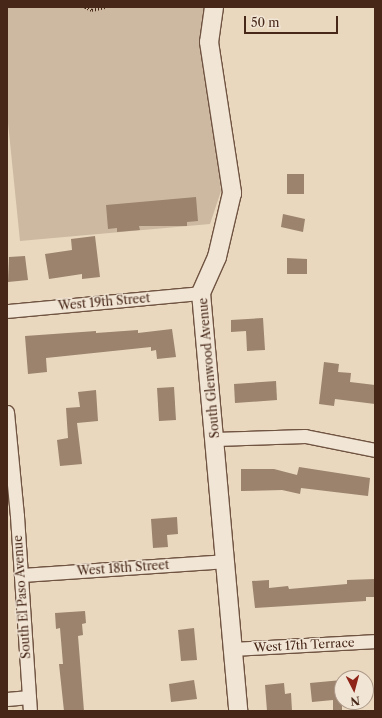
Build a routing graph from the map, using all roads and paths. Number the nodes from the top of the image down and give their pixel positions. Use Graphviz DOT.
graph roads {
  1 [pos="85,7"];
  2 [pos="105,7"];
  3 [pos="214,7"];
  4 [pos="201,293"];
  5 [pos="7,311"];
  6 [pos="7,412"];
  7 [pos="215,439"];
  8 [pos="375,450"];
  9 [pos="12,516"];
  10 [pos="225,561"];
  11 [pos="21,575"];
  12 [pos="375,641"];
  13 [pos="234,650"];
  14 [pos="29,697"];
  15 [pos="7,699"];
  16 [pos="30,711"];
  17 [pos="238,711"];
  1 -- 2 [label="path"];
  3 -- 4 [label="street, South Glenwood Avenue"];
  4 -- 5 [label="street, West 19th Street"];
  4 -- 7 [label="street, South Glenwood Avenue"];
  6 -- 9 [label="street, South El Paso Avenue"];
  7 -- 8 [label="street"];
  7 -- 10 [label="street, South Glenwood Avenue"];
  9 -- 11 [label="street, South El Paso Avenue"];
  10 -- 11 [label="street, West 18th Street"];
  10 -- 13 [label="street, South Glenwood Avenue"];
  11 -- 14 [label="street, South El Paso Avenue"];
  12 -- 13 [label="street, West 17th Terrace"];
  13 -- 17 [label="street, South Glenwood Avenue"];
  14 -- 15 [label="street"];
  14 -- 16 [label="street, South El Paso Avenue"];
}
